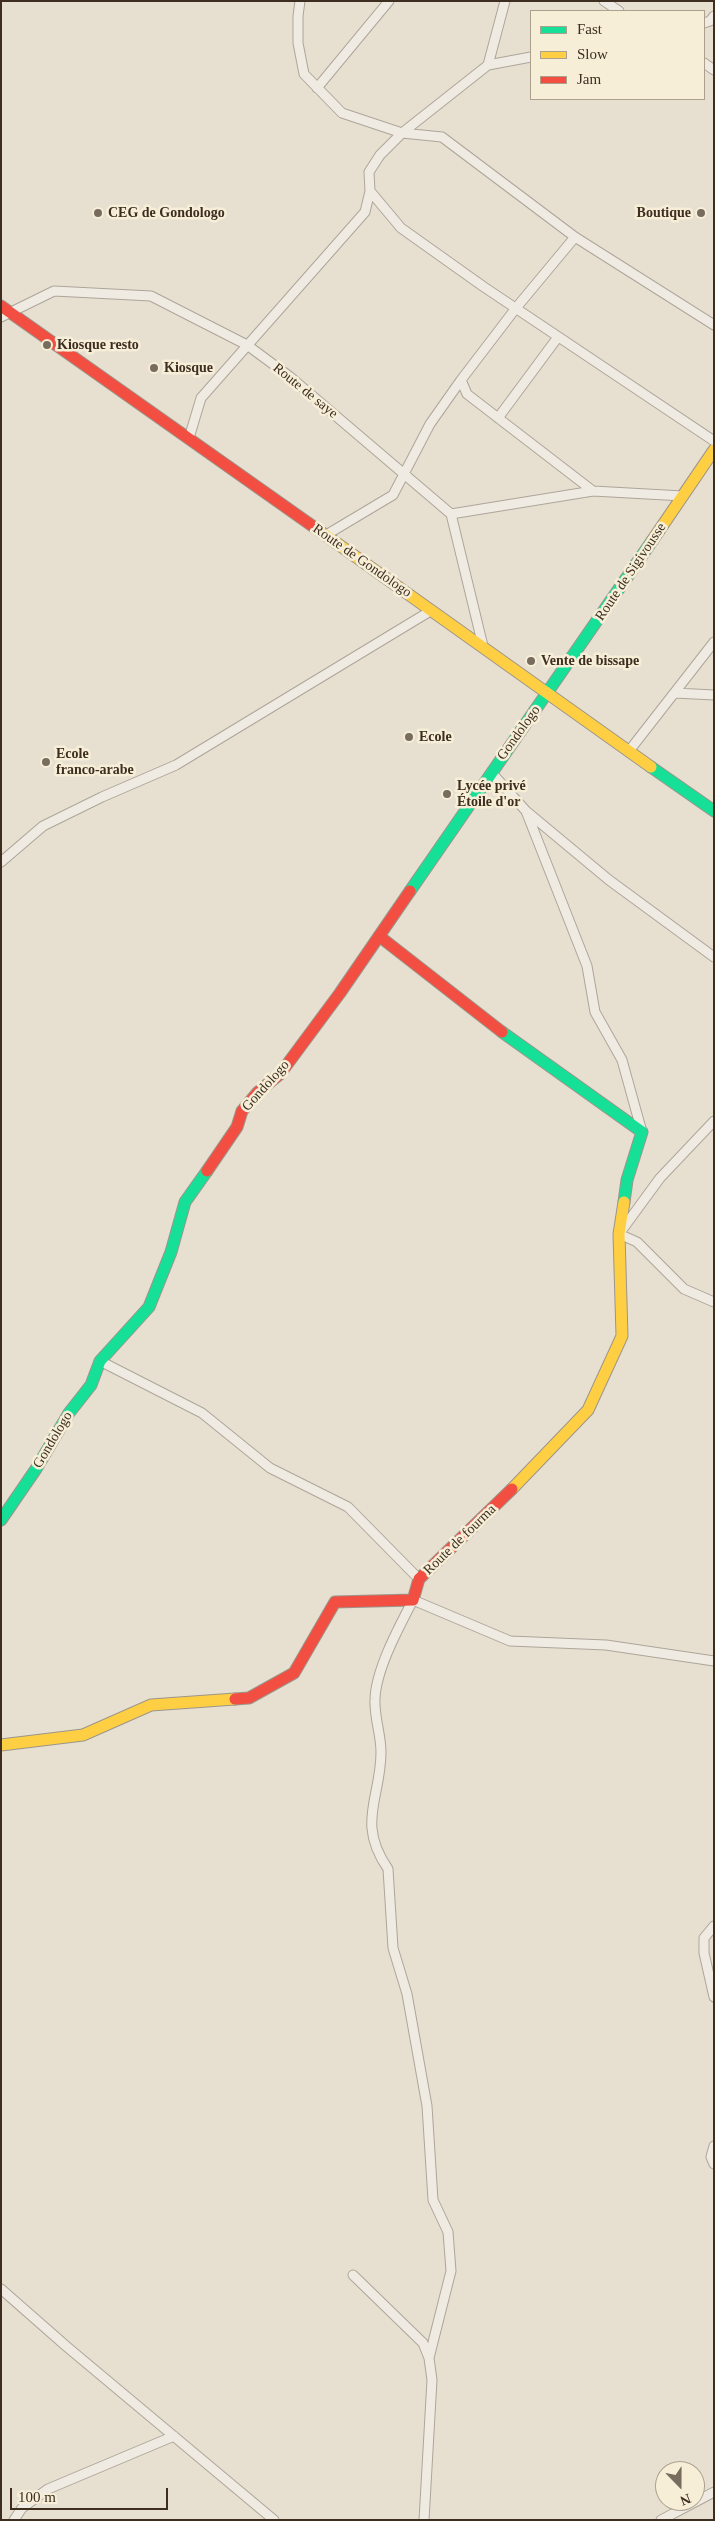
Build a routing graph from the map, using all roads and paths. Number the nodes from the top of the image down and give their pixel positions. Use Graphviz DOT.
graph roads {
  1 [pos="300,1"];
  2 [pos="389,1"];
  3 [pos="506,1"];
  4 [pos="604,1"];
  5 [pos="618,10"];
  6 [pos="530,58"];
  7 [pos="488,65"];
  8 [pos="317,88"];
  9 [pos="402,133"];
  10 [pos="370,191"];
  11 [pos="575,237"];
  12 [pos="516,308"];
  13 [pos="4,311"];
  14 [pos="714,325"];
  15 [pos="558,337"];
  16 [pos="247,345"];
  17 [pos="461,380"];
  18 [pos="498,418"];
  19 [pos="189,438"];
  20 [pos="714,441"];
  21 [pos="714,450"];
  22 [pos="404,474"];
  23 [pos="593,491"];
  24 [pos="683,496"];
  25 [pos="451,514"];
  26 [pos="326,535"];
  27 [pos="432,610"];
  28 [pos="714,642"];
  29 [pos="483,646"];
  30 [pos="549,693"];
  31 [pos="675,693"];
  32 [pos="714,695"];
  33 [pos="629,750"];
  34 [pos="491,772"];
  35 [pos="526,812"];
  36 [pos="714,812"];
  37 [pos="1,862"];
  38 [pos="379,936"];
  39 [pos="714,957"];
  40 [pos="714,1121"];
  41 [pos="642,1132"];
  42 [pos="620,1234"];
  43 [pos="714,1302"];
  44 [pos="100,1361"];
  45 [pos="1,1520"];
  46 [pos="420,1579"];
  47 [pos="412,1600"];
  48 [pos="714,1661"];
  49 [pos="1,1745"];
  50 [pos="714,1926"];
  51 [pos="714,1997"];
  52 [pos="714,2146"];
  53 [pos="714,2164"];
  54 [pos="353,2275"];
  55 [pos="1,2289"];
  56 [pos="429,2358"];
  57 [pos="174,2436"];
  58 [pos="714,2492"];
  59 [pos="14,2520"];
  60 [pos="274,2520"];
  61 [pos="424,2520"];
  62 [pos="661,2520"];
  1 -- 8 [label="street"];
  2 -- 8 [label="street"];
  3 -- 7 [label="street"];
  4 -- 5 [label="street"];
  6 -- 7 [label="street"];
  7 -- 9 [label="street"];
  8 -- 9 [label="street"];
  9 -- 10 [label="street"];
  9 -- 11 [label="street"];
  10 -- 12 [label="street"];
  10 -- 16 [label="street"];
  11 -- 12 [label="street"];
  11 -- 14 [label="street"];
  12 -- 15 [label="street"];
  12 -- 17 [label="street"];
  13 -- 16 [label="street, Route de saye"];
  13 -- 19 [label="street, Route de Gondologo"];
  15 -- 18 [label="street"];
  15 -- 20 [label="street"];
  16 -- 19 [label="street"];
  16 -- 22 [label="street, Route de saye"];
  17 -- 18 [label="street"];
  17 -- 22 [label="street"];
  18 -- 23 [label="street"];
  19 -- 26 [label="street, Route de Gondologo"];
  21 -- 24 [label="street, Route de Sigivousse"];
  22 -- 25 [label="street, Route de saye"];
  22 -- 26 [label="street"];
  23 -- 24 [label="street"];
  23 -- 25 [label="street"];
  24 -- 30 [label="street, Route de Sigivousse"];
  25 -- 29 [label="street"];
  26 -- 27 [label="street, Route de Gondologo"];
  27 -- 29 [label="street, Route de Gondologo"];
  27 -- 37 [label="street"];
  28 -- 31 [label="street"];
  29 -- 30 [label="street, Route de Gondologo"];
  30 -- 33 [label="street, Route de Gondologo"];
  30 -- 34 [label="street, Gondologo"];
  31 -- 32 [label="street"];
  31 -- 33 [label="street"];
  33 -- 36 [label="street, Route de Gondologo"];
  34 -- 35 [label="street"];
  34 -- 38 [label="street, Gondologo"];
  35 -- 39 [label="street"];
  35 -- 41 [label="street"];
  38 -- 41 [label="street"];
  38 -- 44 [label="street, Gondologo"];
  40 -- 42 [label="street"];
  41 -- 42 [label="street, Route de fourma"];
  42 -- 43 [label="street"];
  42 -- 46 [label="street, Route de fourma"];
  44 -- 45 [label="street, Gondologo"];
  44 -- 46 [label="street"];
  46 -- 47 [label="street, Route de fourma"];
  47 -- 48 [label="street"];
  47 -- 49 [label="street"];
  47 -- 56 [label="street"];
  50 -- 51 [label="street"];
  52 -- 53 [label="street"];
  54 -- 56 [label="street"];
  55 -- 57 [label="street"];
  56 -- 61 [label="street"];
  57 -- 59 [label="street"];
  57 -- 60 [label="street"];
  58 -- 62 [label="street"];
}
